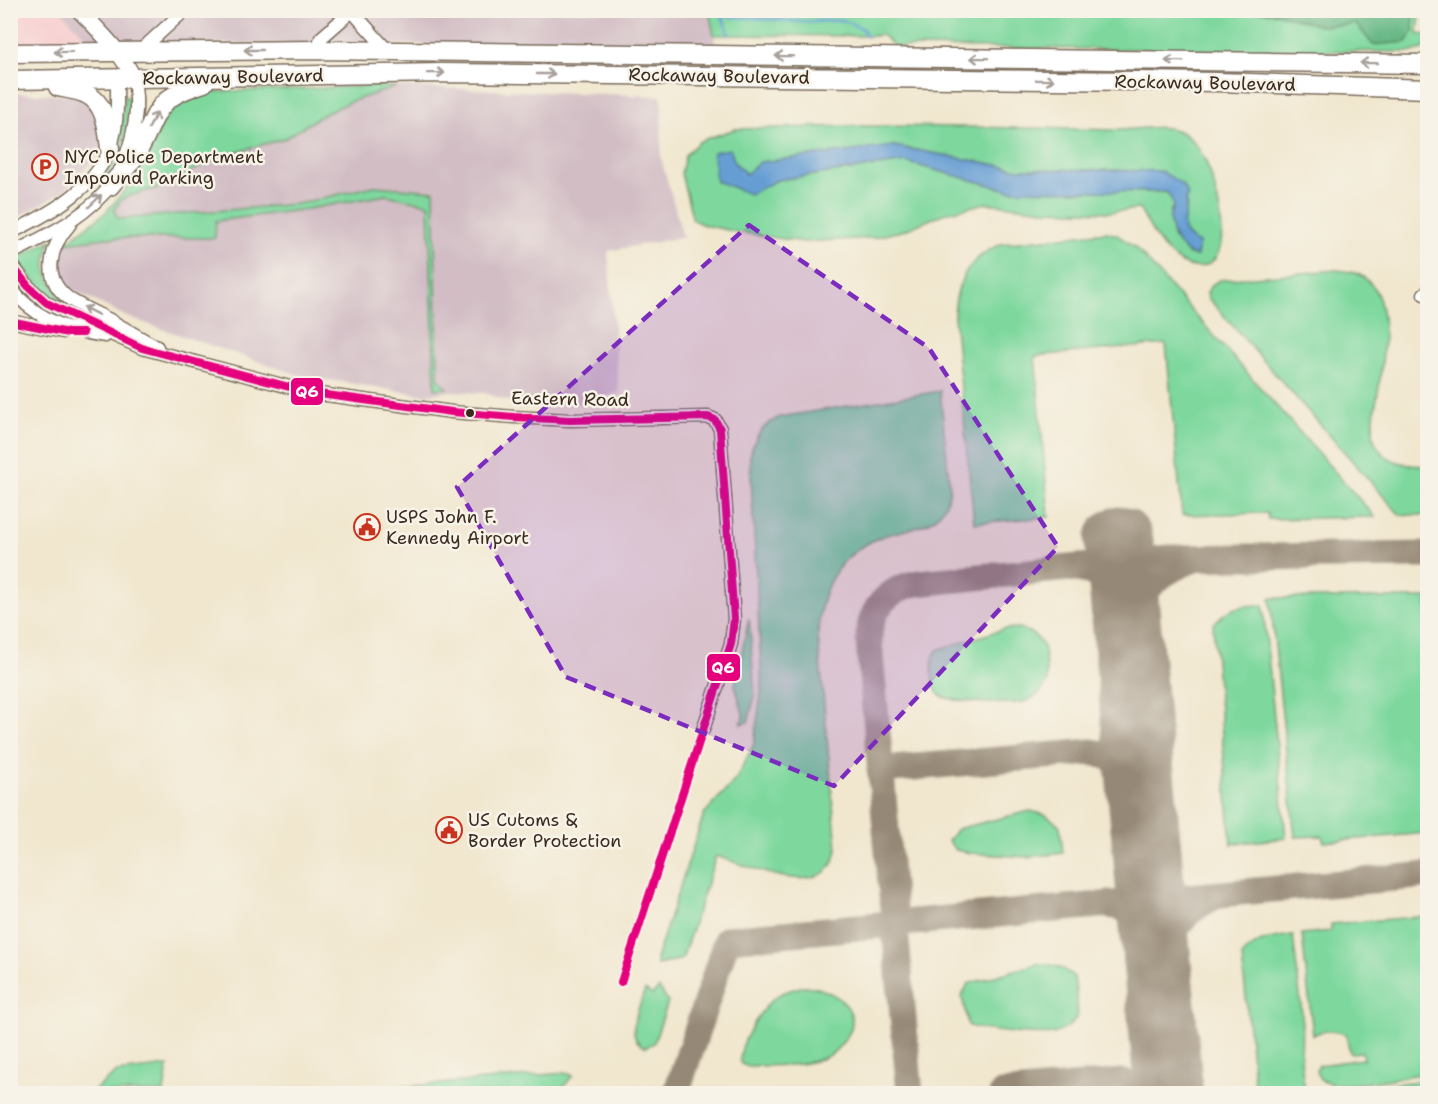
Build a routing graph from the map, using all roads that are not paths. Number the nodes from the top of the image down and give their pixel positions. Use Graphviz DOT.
graph roads {
  1 [pos="79,10"];
  2 [pos="185,10"];
  3 [pos="352,11"];
  4 [pos="317,50"];
  5 [pos="140,51"];
  6 [pos="388,51"];
  7 [pos="116,52"];
  8 [pos="10,53"];
  9 [pos="1428,64"];
  10 [pos="222,77"];
  11 [pos="125,79"];
  12 [pos="19,80"];
  13 [pos="1428,89"];
  14 [pos="110,149"];
  15 [pos="110,186"];
  16 [pos="75,218"];
  17 [pos="10,233"];
  18 [pos="10,254"];
  19 [pos="10,261"];
  20 [pos="10,287"];
  21 [pos="10,321"];
  22 [pos="82,333"];
  23 [pos="118,338"];
  24 [pos="179,359"];
  25 [pos="703,730"];
  1 -- 7 [label="main road"];
  2 -- 5 [label="street"];
  3 -- 4 [label="street"];
  3 -- 6 [label="street"];
  4 -- 5 [label="highway, Rockaway Boulevard, one-way"];
  4 -- 6 [label="highway, Rockaway Boulevard"];
  5 -- 7 [label="highway, Rockaway Boulevard"];
  9 -- 6 [label="highway, Rockaway Boulevard, one-way"];
  7 -- 8 [label="highway, Rockaway Boulevard, one-way"];
  7 -- 11 [label="main road"];
  10 -- 11 [label="highway, Rockaway Boulevard"];
  10 -- 13 [label="highway, Rockaway Boulevard, one-way"];
  15 -- 10 [label="highway, one-way"];
  11 -- 12 [label="highway, Rockaway Boulevard"];
  11 -- 14 [label="street"];
  11 -- 15 [label="street"];
  12 -- 14 [label="highway"];
  14 -- 17 [label="street"];
  16 -- 15 [label="street, one-way"];
  16 -- 18 [label="street"];
  24 -- 16 [label="street, one-way"];
  19 -- 23 [label="street, Eastern Road"];
  20 -- 22 [label="street, Eastern Road"];
  21 -- 22 [label="street"];
  22 -- 23 [label="street, Eastern Road"];
  23 -- 24 [label="street, Eastern Road"];
  24 -- 25 [label="street, Eastern Road"];
}
